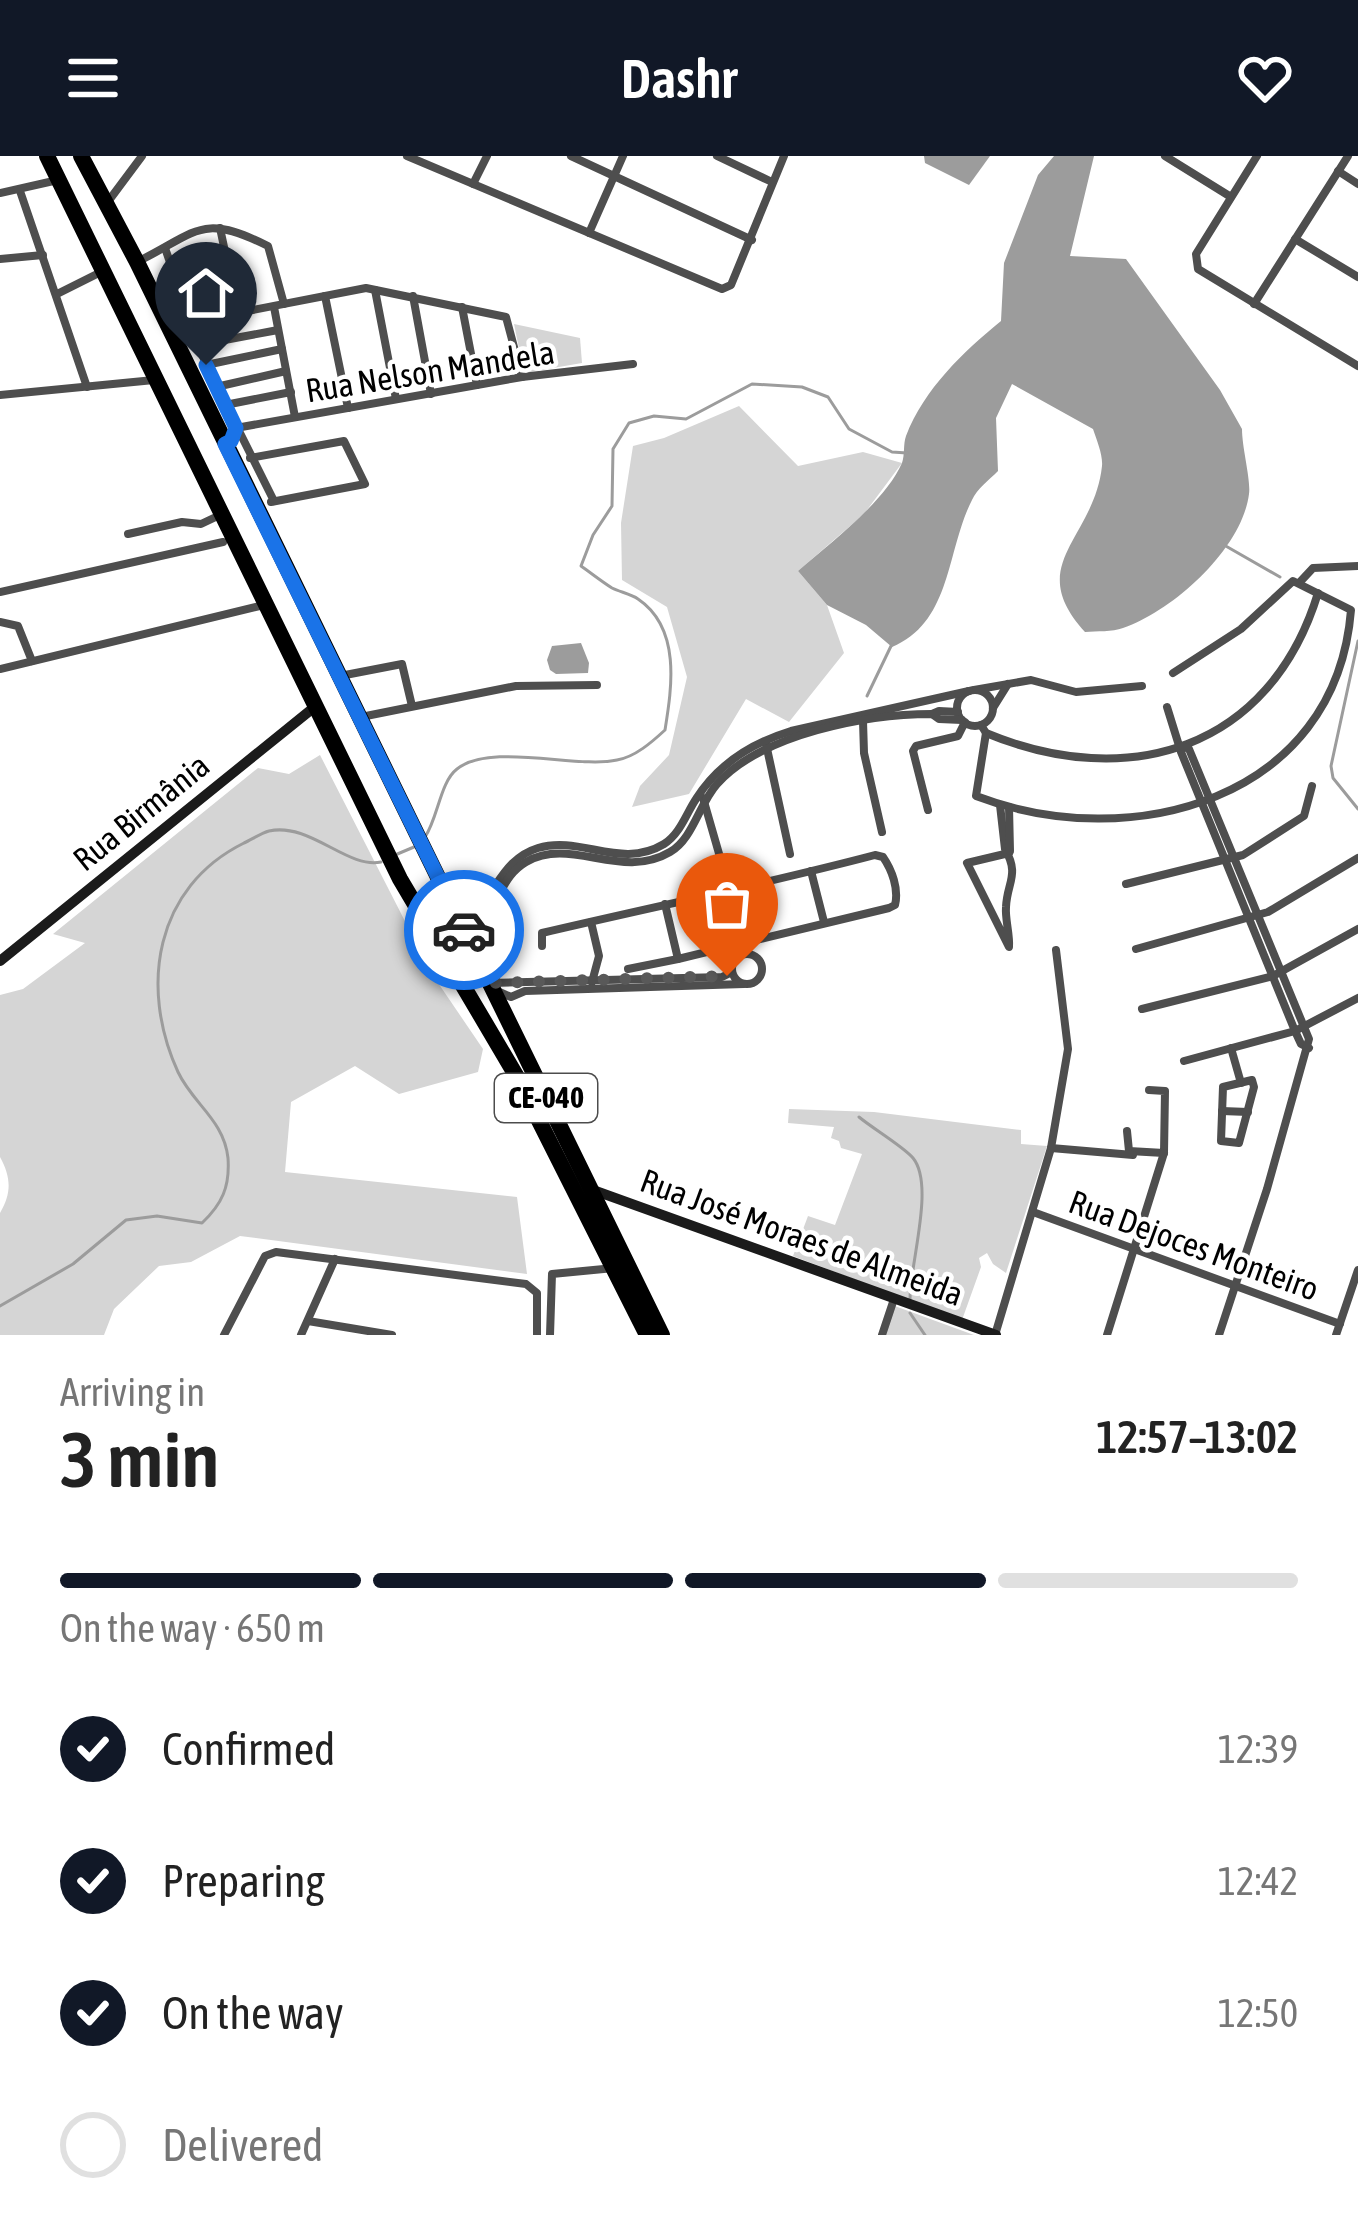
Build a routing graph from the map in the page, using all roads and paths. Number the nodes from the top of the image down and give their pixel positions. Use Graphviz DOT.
graph roads {
  1 [pos="81,156"];
  2 [pos="142,156"];
  3 [pos="407,156"];
  4 [pos="487,156"];
  5 [pos="571,156"];
  6 [pos="623,156"];
  7 [pos="717,156"];
  8 [pos="784,156"];
  9 [pos="1165,156"];
  10 [pos="1257,156"];
  11 [pos="1348,156"];
  12 [pos="52,164"];
  13 [pos="1338,171"];
  14 [pos="614,177"];
  15 [pos="772,182"];
  16 [pos="473,184"];
  17 [pos="1358,184"];
  18 [pos="20,191"];
  19 [pos="0,194"];
  20 [pos="1231,197"];
  21 [pos="107,202"];
  22 [pos="219,226"];
  23 [pos="589,233"];
  24 [pos="1295,238"];
  25 [pos="752,240"];
  26 [pos="165,248"];
  27 [pos="43,255"];
  28 [pos="0,259"];
  29 [pos="137,262"];
  30 [pos="103,271"];
  31 [pos="1358,277"];
  32 [pos="375,290"];
  33 [pos="57,294"];
  34 [pos="325,296"];
  35 [pos="413,296"];
  36 [pos="1253,304"];
  37 [pos="279,305"];
  38 [pos="462,307"];
  39 [pos="238,313"];
  40 [pos="190,322"];
  41 [pos="278,330"];
  42 [pos="198,345"];
  43 [pos="282,349"];
  44 [pos="633,364"];
  45 [pos="206,365"];
  46 [pos="1358,366"];
  47 [pos="286,371"];
  48 [pos="522,377"];
  49 [pos="156,380"];
  50 [pos="477,385"];
  51 [pos="87,387"];
  52 [pos="216,387"];
  53 [pos="291,392"];
  54 [pos="431,394"];
  55 [pos="0,395"];
  56 [pos="396,399"];
  57 [pos="225,405"];
  58 [pos="348,408"];
  59 [pos="295,417"];
  60 [pos="227,430"];
  61 [pos="250,458"];
  62 [pos="265,503"];
  63 [pos="222,514"];
  64 [pos="128,534"];
  65 [pos="223,542"];
  66 [pos="1358,566"];
  67 [pos="1299,583"];
  68 [pos="0,592"];
  69 [pos="1318,593"];
  70 [pos="266,604"];
  71 [pos="0,622"];
  72 [pos="32,661"];
  73 [pos="0,669"];
  74 [pos="335,669"];
  75 [pos="1173,673"];
  76 [pos="302,677"];
  77 [pos="1008,684"];
  78 [pos="597,685"];
  79 [pos="1142,686"];
  80 [pos="971,691"];
  81 [pos="950,695"];
  82 [pos="924,701"];
  83 [pos="316,705"];
  84 [pos="412,706"];
  85 [pos="1167,706"];
  86 [pos="993,709"];
  87 [pos="929,715"];
  88 [pos="359,717"];
  89 [pos="958,717"];
  90 [pos="862,719"];
  91 [pos="984,729"];
  92 [pos="368,737"];
  93 [pos="766,744"];
  94 [pos="1182,746"];
  95 [pos="338,750"];
  96 [pos="1312,786"];
  97 [pos="701,797"];
  98 [pos="1207,800"];
  99 [pos="1004,806"];
  100 [pos="928,810"];
  101 [pos="882,832"];
  102 [pos="1009,853"];
  103 [pos="790,854"];
  104 [pos="649,855"];
  105 [pos="1358,858"];
  106 [pos="1231,859"];
  107 [pos="724,871"];
  108 [pos="811,871"];
  109 [pos="1126,884"];
  110 [pos="737,887"];
  111 [pos="664,904"];
  112 [pos="1005,905"];
  113 [pos="988,909"];
  114 [pos="454,910"];
  115 [pos="1255,918"];
  116 [pos="591,922"];
  117 [pos="824,922"];
  118 [pos="1358,929"];
  119 [pos="466,933"];
  120 [pos="752,940"];
  121 [pos="542,946"];
  122 [pos="1136,949"];
  123 [pos="1056,950"];
  124 [pos="678,959"];
  125 [pos="0,961"];
  126 [pos="628,969"];
  127 [pos="732,971"];
  128 [pos="1278,975"];
  129 [pos="744,984"];
  130 [pos="592,985"];
  131 [pos="492,986"];
  132 [pos="1358,998"];
  133 [pos="1142,1009"];
  134 [pos="1300,1029"];
  135 [pos="1231,1048"];
  136 [pos="1184,1061"];
  137 [pos="1240,1083"];
  138 [pos="1149,1090"];
  139 [pos="1222,1111"];
  140 [pos="1247,1112"];
  141 [pos="1127,1131"];
  142 [pos="1051,1148"];
  143 [pos="1164,1155"];
  144 [pos="590,1189"];
  145 [pos="600,1208"];
  146 [pos="1033,1212"];
  147 [pos="652,1215"];
  148 [pos="1133,1250"];
  149 [pos="335,1259"];
  150 [pos="618,1260"];
  151 [pos="1358,1270"];
  152 [pos="1235,1286"];
  153 [pos="893,1301"];
  154 [pos="308,1321"];
  155 [pos="1340,1324"];
  156 [pos="376,1334"];
  157 [pos="224,1335"];
  158 [pos="301,1335"];
  159 [pos="392,1335"];
  160 [pos="538,1335"];
  161 [pos="550,1335"];
  162 [pos="647,1335"];
  163 [pos="662,1335"];
  164 [pos="881,1335"];
  165 [pos="979,1335"];
  166 [pos="995,1335"];
  167 [pos="1106,1335"];
  168 [pos="1219,1335"];
  169 [pos="1336,1335"];
  1 -- 21 [label="highway, CE-040"];
  2 -- 21 [label="street"];
  3 -- 16 [label="street"];
  4 -- 16 [label="street"];
  5 -- 14 [label="street"];
  6 -- 14 [label="street"];
  7 -- 15 [label="street"];
  8 -- 15 [label="street"];
  9 -- 20 [label="street"];
  10 -- 20 [label="street"];
  11 -- 13 [label="street"];
  12 -- 18 [label="street"];
  12 -- 30 [label="highway, CE-040"];
  13 -- 17 [label="street"];
  13 -- 24 [label="street"];
  14 -- 23 [label="street"];
  14 -- 25 [label="street"];
  15 -- 25 [label="street"];
  16 -- 23 [label="street"];
  18 -- 19 [label="street"];
  18 -- 27 [label="street"];
  20 -- 36 [label="street"];
  21 -- 29 [label="highway, CE-040"];
  22 -- 26 [label="street"];
  22 -- 37 [label="street"];
  22 -- 39 [label="street"];
  23 -- 25 [label="street"];
  24 -- 31 [label="street"];
  24 -- 36 [label="street"];
  26 -- 29 [label="street"];
  26 -- 40 [label="street"];
  27 -- 28 [label="street"];
  27 -- 33 [label="street"];
  29 -- 60 [label="highway, CE-040"];
  30 -- 33 [label="street"];
  30 -- 49 [label="highway, CE-040"];
  32 -- 34 [label="street"];
  32 -- 35 [label="street"];
  32 -- 56 [label="street"];
  33 -- 51 [label="street"];
  34 -- 37 [label="street"];
  34 -- 58 [label="street"];
  35 -- 38 [label="street"];
  35 -- 54 [label="street"];
  36 -- 46 [label="street"];
  37 -- 39 [label="street"];
  37 -- 41 [label="street"];
  38 -- 48 [label="street"];
  38 -- 50 [label="street"];
  39 -- 40 [label="street"];
  40 -- 42 [label="street"];
  41 -- 42 [label="street"];
  41 -- 43 [label="street"];
  42 -- 45 [label="street"];
  43 -- 45 [label="street"];
  43 -- 47 [label="street"];
  44 -- 48 [label="street, Rua Nelson Mandela"];
  45 -- 52 [label="street"];
  47 -- 52 [label="street"];
  47 -- 53 [label="street"];
  48 -- 50 [label="street, Rua Nelson Mandela"];
  49 -- 51 [label="street"];
  49 -- 63 [label="highway, CE-040"];
  50 -- 54 [label="street, Rua Nelson Mandela"];
  51 -- 55 [label="street"];
  52 -- 57 [label="street"];
  53 -- 57 [label="street"];
  53 -- 59 [label="street"];
  54 -- 56 [label="street, Rua Nelson Mandela"];
  56 -- 58 [label="street, Rua Nelson Mandela"];
  57 -- 60 [label="street"];
  58 -- 59 [label="street, Rua Nelson Mandela"];
  59 -- 60 [label="street, Rua Nelson Mandela"];
  60 -- 61 [label="street"];
  60 -- 62 [label="highway, CE-040"];
  61 -- 62 [label="street"];
  61 -- 62 [label="street"];
  62 -- 74 [label="highway, CE-040"];
  63 -- 64 [label="street"];
  63 -- 70 [label="highway, CE-040"];
  65 -- 68 [label="street"];
  66 -- 67 [label="street"];
  67 -- 69 [label="street"];
  67 -- 75 [label="street"];
  69 -- 94 [label="street"];
  69 -- 98 [label="street"];
  70 -- 72 [label="street"];
  70 -- 76 [label="highway, CE-040"];
  71 -- 72 [label="street"];
  72 -- 73 [label="street"];
  74 -- 76 [label="highway"];
  74 -- 84 [label="street"];
  74 -- 88 [label="highway, CE-040"];
  76 -- 83 [label="highway, CE-040"];
  77 -- 79 [label="street"];
  77 -- 80 [label="street"];
  77 -- 86 [label="street"];
  78 -- 84 [label="street"];
  80 -- 81 [label="street"];
  80 -- 86 [label="street"];
  80 -- 89 [label="street"];
  81 -- 82 [label="street"];
  81 -- 89 [label="street"];
  82 -- 87 [label="street"];
  82 -- 90 [label="street"];
  83 -- 95 [label="highway, CE-040"];
  83 -- 125 [label="street, Rua Birmânia"];
  84 -- 88 [label="street"];
  85 -- 94 [label="street"];
  86 -- 91 [label="street"];
  87 -- 89 [label="street"];
  87 -- 90 [label="street"];
  88 -- 92 [label="highway, CE-040"];
  89 -- 91 [label="street"];
  89 -- 100 [label="street"];
  90 -- 93 [label="street"];
  90 -- 101 [label="street"];
  91 -- 94 [label="street"];
  91 -- 99 [label="street"];
  92 -- 95 [label="highway"];
  92 -- 114 [label="highway, CE-040"];
  93 -- 97 [label="street"];
  93 -- 103 [label="street"];
  94 -- 98 [label="street"];
  95 -- 150 [label="highway, CE-040"];
  96 -- 106 [label="street"];
  97 -- 104 [label="street"];
  97 -- 107 [label="street"];
  98 -- 99 [label="street"];
  98 -- 106 [label="street"];
  99 -- 102 [label="street"];
  102 -- 112 [label="street"];
  102 -- 113 [label="street"];
  104 -- 114 [label="street"];
  104 -- 119 [label="street"];
  105 -- 115 [label="street"];
  106 -- 109 [label="street"];
  106 -- 115 [label="street"];
  108 -- 110 [label="street"];
  108 -- 117 [label="street"];
  108 -- 117 [label="street"];
  110 -- 111 [label="street"];
  110 -- 120 [label="street"];
  111 -- 116 [label="street"];
  111 -- 124 [label="street"];
  112 -- 113 [label="street"];
  112 -- 113 [label="street"];
  114 -- 119 [label="highway, CE-040"];
  115 -- 122 [label="street"];
  115 -- 128 [label="street"];
  116 -- 121 [label="street"];
  116 -- 130 [label="street"];
  117 -- 120 [label="street"];
  118 -- 128 [label="street"];
  119 -- 131 [label="highway, CE-040"];
  120 -- 124 [label="street"];
  123 -- 142 [label="street"];
  124 -- 126 [label="street"];
  127 -- 129 [label="street"];
  127 -- 129 [label="street"];
  127 -- 130 [label="street"];
  128 -- 133 [label="street"];
  128 -- 134 [label="street"];
  129 -- 130 [label="street"];
  130 -- 131 [label="street"];
  130 -- 131 [label="street"];
  131 -- 144 [label="highway, CE-040"];
  132 -- 134 [label="street"];
  134 -- 135 [label="street"];
  134 -- 152 [label="street"];
  135 -- 136 [label="street"];
  135 -- 137 [label="street"];
  137 -- 139 [label="street"];
  137 -- 140 [label="street"];
  138 -- 143 [label="street"];
  139 -- 140 [label="street"];
  139 -- 140 [label="street"];
  141 -- 143 [label="street"];
  142 -- 143 [label="street"];
  142 -- 146 [label="street"];
  143 -- 148 [label="street"];
  144 -- 145 [label="highway, CE-040"];
  144 -- 147 [label="street, Rua José Moraes de Almeida"];
  145 -- 147 [label="street, Rua José Moraes de Almeida"];
  145 -- 150 [label="highway, CE-040"];
  146 -- 148 [label="street, Rua Dejoces Monteiro"];
  146 -- 166 [label="street"];
  147 -- 153 [label="street, Rua José Moraes de Almeida"];
  148 -- 152 [label="street, Rua Dejoces Monteiro"];
  148 -- 167 [label="street"];
  149 -- 154 [label="street"];
  149 -- 157 [label="street"];
  149 -- 160 [label="street"];
  150 -- 161 [label="street"];
  150 -- 162 [label="highway, CE-040"];
  150 -- 163 [label="highway, CE-040"];
  151 -- 155 [label="street"];
  152 -- 155 [label="street, Rua Dejoces Monteiro"];
  152 -- 168 [label="street"];
  153 -- 164 [label="street"];
  153 -- 165 [label="street, Rua José Moraes de Almeida"];
  153 -- 166 [label="street, Rua José Moraes de Almeida"];
  154 -- 156 [label="street"];
  154 -- 158 [label="street"];
  155 -- 169 [label="street"];
  156 -- 159 [label="street"];
}
